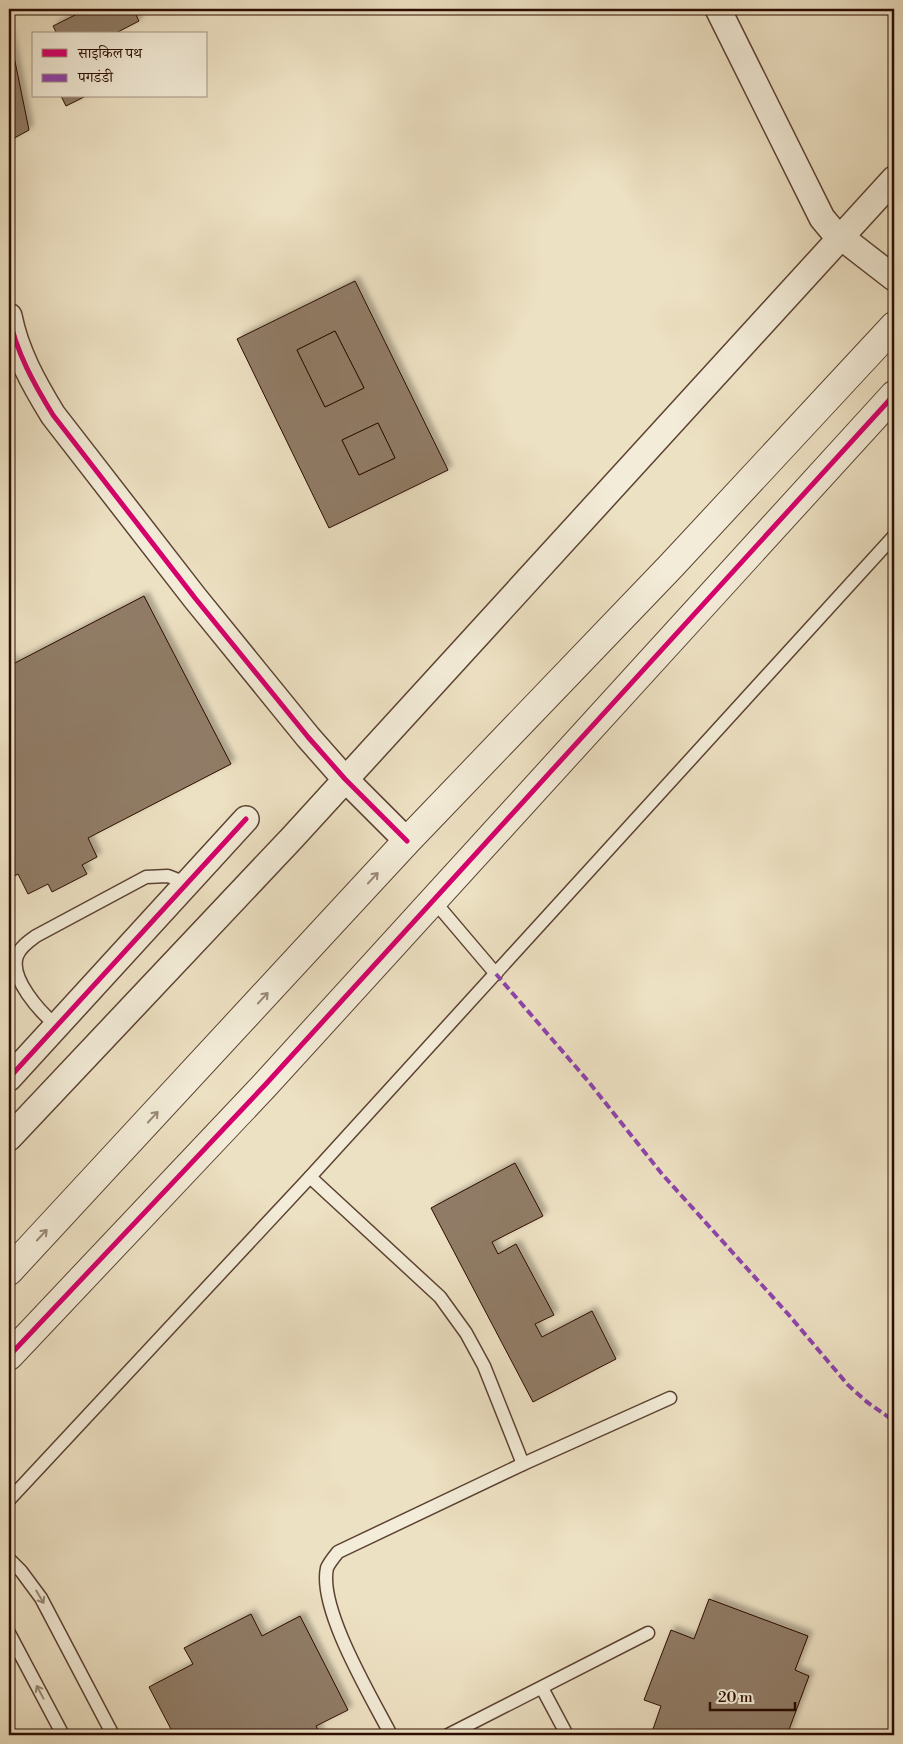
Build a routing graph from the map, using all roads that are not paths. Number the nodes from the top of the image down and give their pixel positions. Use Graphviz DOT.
graph roads {
  1 [pos="718,9"];
  2 [pos="894,179"];
  3 [pos="842,236"];
  4 [pos="894,278"];
  5 [pos="9,316"];
  6 [pos="893,331"];
  7 [pos="894,395"];
  8 [pos="894,536"];
  9 [pos="345,780"];
  10 [pos="246,819"];
  11 [pos="407,841"];
  12 [pos="186,883"];
  13 [pos="434,901"];
  14 [pos="496,974"];
  15 [pos="56,1025"];
  16 [pos="9,1078"];
  17 [pos="9,1138"];
  18 [pos="310,1178"];
  19 [pos="13,1258"];
  20 [pos="9,1356"];
  21 [pos="670,1398"];
  22 [pos="522,1464"];
  23 [pos="9,1500"];
  24 [pos="9,1559"];
  25 [pos="9,1633"];
  26 [pos="648,1633"];
  27 [pos="542,1688"];
  28 [pos="63,1735"];
  29 [pos="113,1735"];
  30 [pos="391,1735"];
  31 [pos="448,1735"];
  32 [pos="568,1735"];
  1 -- 3 [label="street"];
  2 -- 3 [label="street"];
  3 -- 4 [label="street"];
  3 -- 9 [label="street"];
  5 -- 9 [label="street"];
  6 -- 11 [label="street"];
  7 -- 13 [label="street"];
  8 -- 14 [label="lane"];
  9 -- 11 [label="street"];
  9 -- 17 [label="street"];
  10 -- 12 [label="street"];
  19 -- 11 [label="street, one-way"];
  12 -- 15 [label="street"];
  12 -- 15 [label="lane"];
  13 -- 14 [label="lane"];
  13 -- 20 [label="street"];
  14 -- 18 [label="lane"];
  15 -- 16 [label="street"];
  18 -- 22 [label="lane"];
  18 -- 23 [label="lane"];
  21 -- 22 [label="lane"];
  22 -- 30 [label="lane"];
  24 -- 29 [label="lane, one-way"];
  28 -- 25 [label="lane, one-way"];
  26 -- 27 [label="lane"];
  27 -- 31 [label="lane"];
  27 -- 32 [label="lane"];
}
